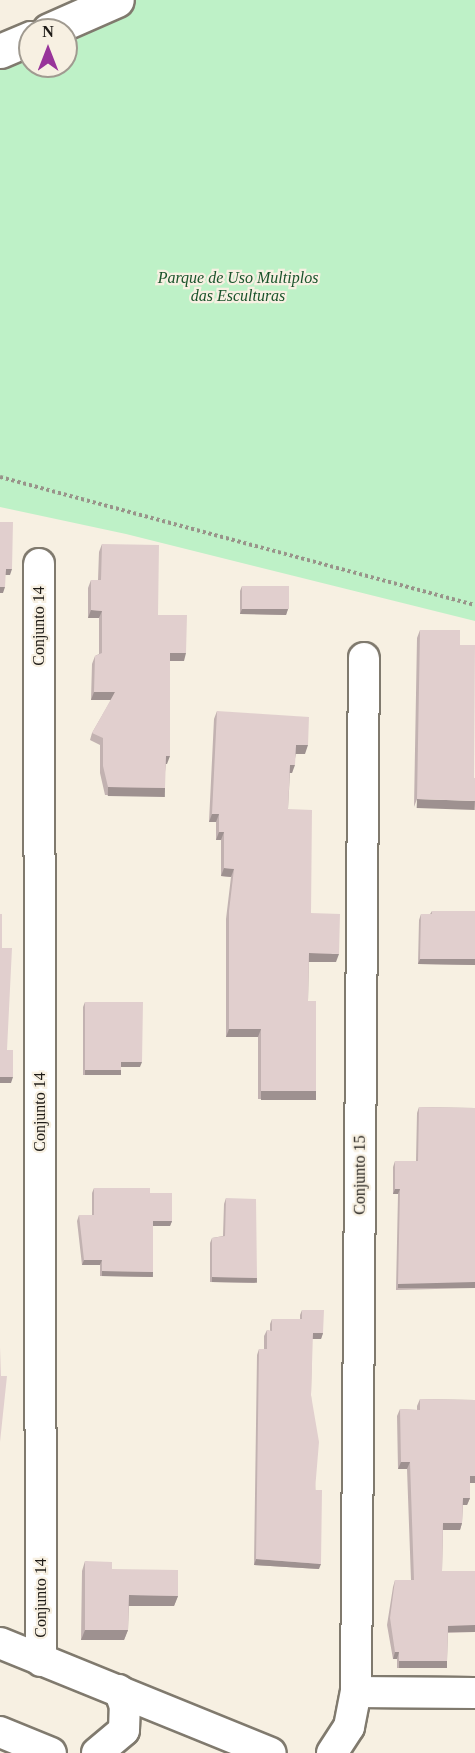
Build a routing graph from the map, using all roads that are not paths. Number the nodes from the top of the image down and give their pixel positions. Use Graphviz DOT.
graph roads {
  1 [pos="117,0"];
  2 [pos="76,18"];
  3 [pos="18,43"];
  4 [pos="0,51"];
  5 [pos="39,564"];
  6 [pos="364,658"];
  7 [pos="0,1643"];
  8 [pos="41,1660"];
  9 [pos="119,1690"];
  10 [pos="356,1692"];
  11 [pos="475,1693"];
  12 [pos="0,1732"];
  13 [pos="38,1751"];
  14 [pos="97,1753"];
  15 [pos="271,1753"];
  16 [pos="332,1753"];
  1 -- 2 [label="street"];
  3 -- 4 [label="street"];
  5 -- 8 [label="street, Conjunto 14"];
  6 -- 10 [label="street, Conjunto 15"];
  7 -- 8 [label="street"];
  8 -- 9 [label="street"];
  9 -- 14 [label="street"];
  9 -- 15 [label="street"];
  10 -- 11 [label="street"];
  10 -- 16 [label="street, Conjunto 15"];
  12 -- 13 [label="street"];
}
